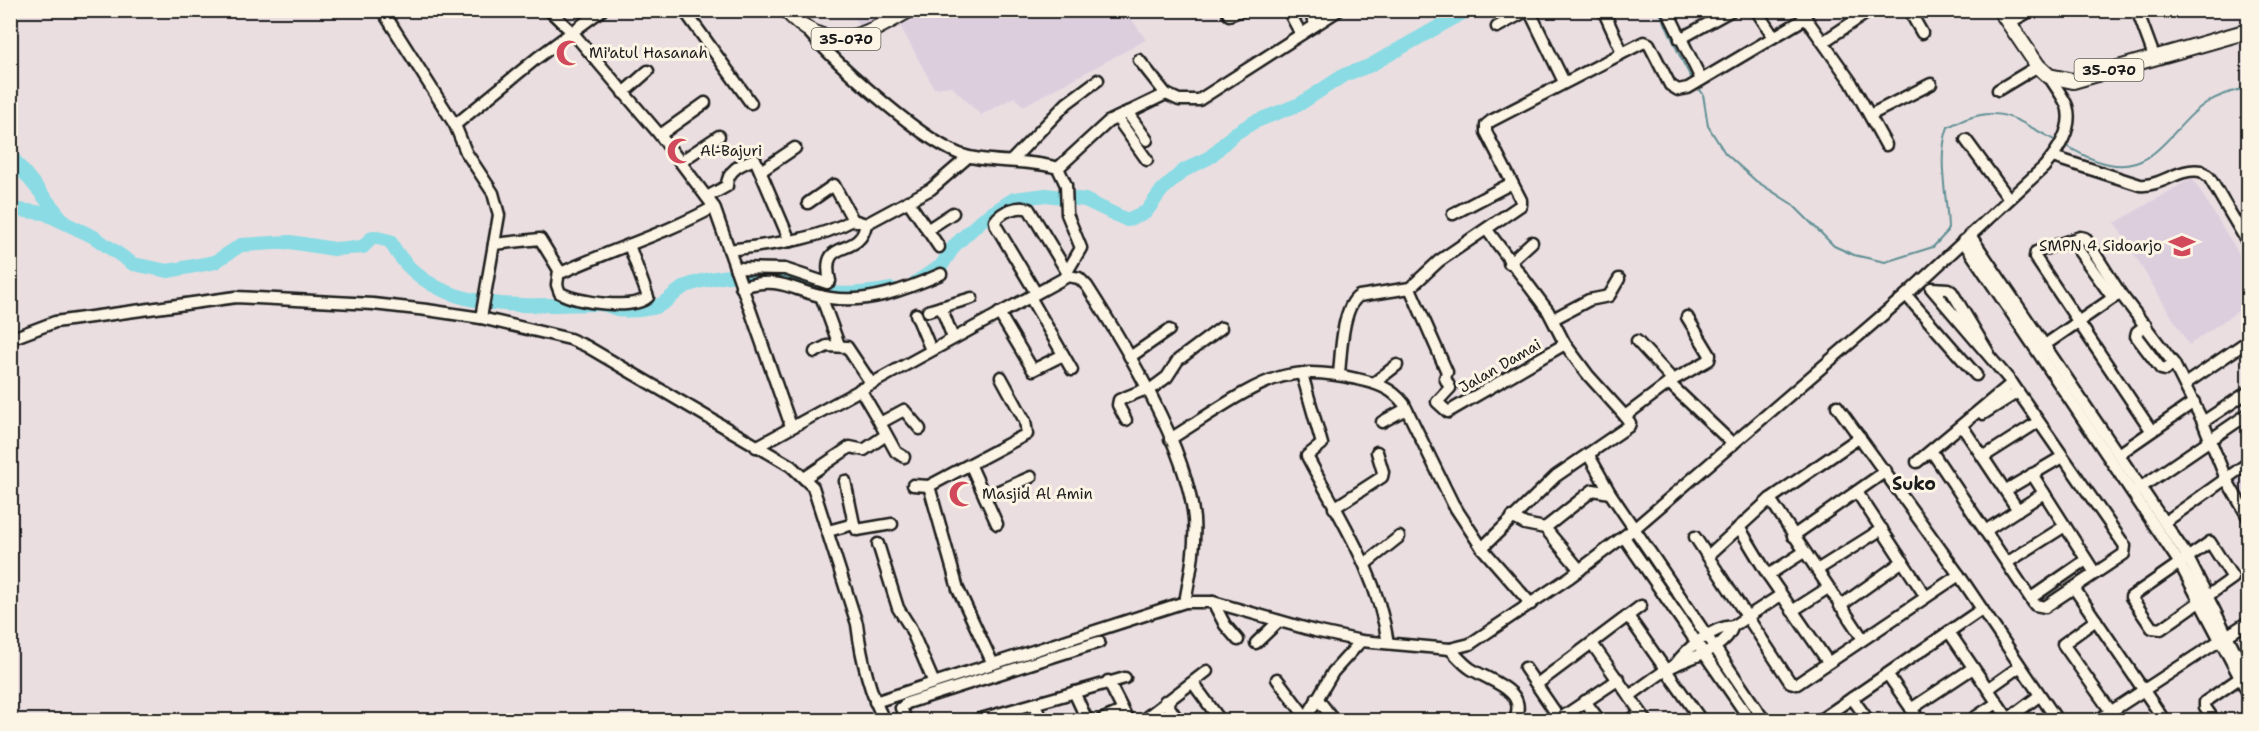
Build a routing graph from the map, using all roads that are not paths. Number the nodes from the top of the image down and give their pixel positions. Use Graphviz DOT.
graph roads {
  1 [pos="382,10"];
  2 [pos="549,10"];
  3 [pos="602,10"];
  4 [pos="684,10"];
  5 [pos="786,10"];
  6 [pos="909,10"];
  7 [pos="1227,10"];
  8 [pos="1243,10"];
  9 [pos="1288,10"];
  10 [pos="1308,10"];
  11 [pos="1340,10"];
  12 [pos="1528,10"];
  13 [pos="1603,10"];
  14 [pos="1667,10"];
  15 [pos="1732,10"];
  16 [pos="1756,10"];
  17 [pos="1871,10"];
  18 [pos="1909,10"];
  19 [pos="2000,10"];
  20 [pos="2032,10"];
  21 [pos="2137,10"];
  22 [pos="1803,14"];
  23 [pos="2008,23"];
  24 [pos="1316,24"];
  25 [pos="1497,27"];
  26 [pos="808,31"];
  27 [pos="2248,31"];
  28 [pos="573,33"];
  29 [pos="1922,33"];
  30 [pos="1301,34"];
  31 [pos="1773,36"];
  32 [pos="1680,39"];
  33 [pos="1823,42"];
  34 [pos="1622,52"];
  35 [pos="2154,56"];
  36 [pos="1139,60"];
  37 [pos="2037,66"];
  38 [pos="648,71"];
  39 [pos="2049,76"];
  40 [pos="1098,80"];
  41 [pos="1701,80"];
  42 [pos="2073,81"];
  43 [pos="1564,82"];
  44 [pos="1931,84"];
  45 [pos="1998,90"];
  46 [pos="623,93"];
  47 [pos="1166,94"];
  48 [pos="751,103"];
  49 [pos="705,104"];
  50 [pos="2067,106"];
  51 [pos="1128,112"];
  52 [pos="1870,115"];
  53 [pos="1117,118"];
  54 [pos="455,125"];
  55 [pos="660,135"];
  56 [pos="719,136"];
  57 [pos="1147,140"];
  58 [pos="1966,140"];
  59 [pos="1886,145"];
  60 [pos="795,148"];
  61 [pos="2054,154"];
  62 [pos="968,157"];
  63 [pos="1147,160"];
  64 [pos="1011,161"];
  65 [pos="680,162"];
  66 [pos="1058,168"];
  67 [pos="762,171"];
  68 [pos="1512,183"];
  69 [pos="707,197"];
  70 [pos="2009,199"];
  71 [pos="908,201"];
  72 [pos="808,203"];
  73 [pos="714,207"];
  74 [pos="953,213"];
  75 [pos="1453,214"];
  76 [pos="853,220"];
  77 [pos="866,224"];
  78 [pos="927,230"];
  79 [pos="1486,230"];
  80 [pos="1966,238"];
  81 [pos="790,241"];
  82 [pos="1533,242"];
  83 [pos="2248,243"];
  84 [pos="494,244"];
  85 [pos="629,244"];
  86 [pos="939,247"];
  87 [pos="729,250"];
  88 [pos="1509,263"];
  89 [pos="735,269"];
  90 [pos="559,270"];
  91 [pos="941,274"];
  92 [pos="1068,274"];
  93 [pos="1619,279"];
  94 [pos="1922,279"];
  95 [pos="740,285"];
  96 [pos="1410,288"];
  97 [pos="1033,295"];
  98 [pos="1906,295"];
  99 [pos="821,296"];
  100 [pos="2116,296"];
  101 [pos="972,298"];
  102 [pos="941,307"];
  103 [pos="928,311"];
  104 [pos="999,313"];
  105 [pos="916,315"];
  106 [pos="1687,317"];
  107 [pos="481,318"];
  108 [pos="1552,319"];
  109 [pos="2078,323"];
  110 [pos="1221,328"];
  111 [pos="1169,330"];
  112 [pos="953,338"];
  113 [pos="10,339"];
  114 [pos="1637,340"];
  115 [pos="2248,341"];
  116 [pos="1565,344"];
  117 [pos="838,345"];
  118 [pos="2041,347"];
  119 [pos="931,350"];
  120 [pos="815,352"];
  121 [pos="1063,355"];
  122 [pos="1130,357"];
  123 [pos="1397,365"];
  124 [pos="1072,370"];
  125 [pos="1302,374"];
  126 [pos="1339,374"];
  127 [pos="1976,375"];
  128 [pos="1001,377"];
  129 [pos="871,382"];
  130 [pos="1671,382"];
  131 [pos="1374,383"];
  132 [pos="2185,384"];
  133 [pos="2015,388"];
  134 [pos="860,389"];
  135 [pos="1147,391"];
  136 [pos="2248,392"];
  137 [pos="2194,402"];
  138 [pos="1837,406"];
  139 [pos="1406,409"];
  140 [pos="2248,414"];
  141 [pos="1625,416"];
  142 [pos="1126,420"];
  143 [pos="1382,422"];
  144 [pos="2038,422"];
  145 [pos="2204,422"];
  146 [pos="880,423"];
  147 [pos="1965,424"];
  148 [pos="791,426"];
  149 [pos="920,429"];
  150 [pos="2151,430"];
  151 [pos="886,435"];
  152 [pos="1860,437"];
  153 [pos="1170,439"];
  154 [pos="2210,441"];
  155 [pos="1733,444"];
  156 [pos="756,447"];
  157 [pos="1377,452"];
  158 [pos="1932,452"];
  159 [pos="1588,454"];
  160 [pos="2119,454"];
  161 [pos="904,457"];
  162 [pos="1983,457"];
  163 [pos="2062,457"];
  164 [pos="1917,462"];
  165 [pos="2248,463"];
  166 [pos="971,466"];
  167 [pos="1886,471"];
  168 [pos="2032,474"];
  169 [pos="806,477"];
  170 [pos="1031,477"];
  171 [pos="2226,479"];
  172 [pos="845,481"];
  173 [pos="913,485"];
  174 [pos="929,486"];
  175 [pos="2138,489"];
  176 [pos="2006,490"];
  177 [pos="1857,492"];
  178 [pos="1610,493"];
  179 [pos="2044,493"];
  180 [pos="985,498"];
  181 [pos="1770,499"];
  182 [pos="1334,508"];
  183 [pos="2018,510"];
  184 [pos="1512,517"];
  185 [pos="2248,517"];
  186 [pos="2165,522"];
  187 [pos="855,524"];
  188 [pos="892,524"];
  189 [pos="997,524"];
  190 [pos="2065,526"];
  191 [pos="1740,527"];
  192 [pos="1545,528"];
  193 [pos="1635,528"];
  194 [pos="1881,529"];
  195 [pos="828,531"];
  196 [pos="1985,531"];
  197 [pos="1793,536"];
  198 [pos="1399,537"];
  199 [pos="1624,537"];
  200 [pos="1695,537"];
  201 [pos="878,544"];
  202 [pos="1482,548"];
  203 [pos="1804,552"];
  204 [pos="1709,555"];
  205 [pos="2183,559"];
  206 [pos="2086,560"];
  207 [pos="1903,561"];
  208 [pos="2008,562"];
  209 [pos="1365,564"];
  210 [pos="1580,570"];
  211 [pos="1817,570"];
  212 [pos="2095,573"];
  213 [pos="1768,575"];
  214 [pos="1959,575"];
  215 [pos="1828,588"];
  216 [pos="2074,588"];
  217 [pos="1781,595"];
  218 [pos="1926,597"];
  219 [pos="2203,597"];
  220 [pos="2031,598"];
  221 [pos="1185,602"];
  222 [pos="1213,602"];
  223 [pos="1531,604"];
  224 [pos="1641,606"];
  225 [pos="1840,606"];
  226 [pos="1982,609"];
  227 [pos="1792,611"];
  228 [pos="1628,616"];
  229 [pos="1748,617"];
  230 [pos="2096,620"];
  231 [pos="1280,621"];
  232 [pos="2248,622"];
  233 [pos="1733,626"];
  234 [pos="1949,632"];
  235 [pos="1707,637"];
  236 [pos="1863,639"];
  237 [pos="2224,639"];
  238 [pos="1238,640"];
  239 [pos="1361,640"];
  240 [pos="1099,642"];
  241 [pos="1256,643"];
  242 [pos="1388,643"];
  243 [pos="1696,644"];
  244 [pos="1593,645"];
  245 [pos="1714,647"];
  246 [pos="1450,649"];
  247 [pos="1704,654"];
  248 [pos="1828,662"];
  249 [pos="993,664"];
  250 [pos="2019,667"];
  251 [pos="1525,668"];
  252 [pos="1671,668"];
  253 [pos="1973,668"];
  254 [pos="1207,671"];
  255 [pos="1888,675"];
  256 [pos="2246,675"];
  257 [pos="1125,678"];
  258 [pos="1277,679"];
  259 [pos="1619,679"];
  260 [pos="1108,681"];
  261 [pos="1193,682"];
  262 [pos="934,683"];
  263 [pos="1537,684"];
  264 [pos="1988,689"];
  265 [pos="2146,691"];
  266 [pos="1074,692"];
  267 [pos="2248,693"];
  268 [pos="1630,695"];
  269 [pos="2039,696"];
  270 [pos="1317,698"];
  271 [pos="1852,698"];
  272 [pos="880,701"];
  273 [pos="1165,701"];
  274 [pos="1585,701"];
  275 [pos="1997,703"];
  276 [pos="1034,704"];
  277 [pos="1911,709"];
  278 [pos="2112,713"];
  279 [pos="1125,716"];
  280 [pos="1644,716"];
  281 [pos="1000,718"];
  282 [pos="884,720"];
  283 [pos="906,720"];
  284 [pos="977,720"];
  285 [pos="1043,720"];
  286 [pos="1087,720"];
  287 [pos="1101,720"];
  288 [pos="1143,720"];
  289 [pos="1178,720"];
  290 [pos="1220,720"];
  291 [pos="1307,720"];
  292 [pos="1334,720"];
  293 [pos="1514,720"];
  294 [pos="1559,720"];
  295 [pos="1599,720"];
  296 [pos="1630,720"];
  297 [pos="1701,720"];
  298 [pos="1750,720"];
  299 [pos="1764,720"];
  300 [pos="1820,720"];
  301 [pos="1868,720"];
  302 [pos="1919,720"];
  303 [pos="1971,720"];
  304 [pos="2009,720"];
  305 [pos="2056,720"];
  306 [pos="2098,720"];
  307 [pos="2164,720"];
  308 [pos="2214,720"];
  1 -- 54 [label="street"];
  2 -- 28 [label="street"];
  3 -- 28 [label="street"];
  4 -- 48 [label="street"];
  5 -- 26 [label="main road, 35-070"];
  6 -- 26 [label="main road, 35-070"];
  7 -- 8 [label="street"];
  9 -- 30 [label="street"];
  10 -- 24 [label="street"];
  11 -- 24 [label="street"];
  12 -- 25 [label="street"];
  12 -- 43 [label="street"];
  13 -- 34 [label="street"];
  14 -- 32 [label="street"];
  15 -- 32 [label="street"];
  16 -- 31 [label="street"];
  17 -- 33 [label="street"];
  18 -- 29 [label="street"];
  19 -- 23 [label="main road, 35-070"];
  20 -- 23 [label="street"];
  21 -- 35 [label="street"];
  22 -- 31 [label="street"];
  22 -- 33 [label="street"];
  23 -- 37 [label="main road, 35-070"];
  24 -- 30 [label="street"];
  26 -- 62 [label="street"];
  27 -- 35 [label="main road, 35-070"];
  28 -- 46 [label="street"];
  28 -- 54 [label="street"];
  30 -- 47 [label="street"];
  31 -- 41 [label="street"];
  32 -- 41 [label="street"];
  33 -- 52 [label="street"];
  34 -- 41 [label="street"];
  34 -- 43 [label="street"];
  35 -- 42 [label="main road, 35-070"];
  36 -- 47 [label="street"];
  37 -- 39 [label="main road, 35-070"];
  37 -- 45 [label="street"];
  38 -- 46 [label="street"];
  39 -- 42 [label="main road, 35-070"];
  39 -- 50 [label="street"];
  40 -- 64 [label="street"];
  42 -- 50 [label="street"];
  43 -- 68 [label="street"];
  44 -- 52 [label="street"];
  46 -- 55 [label="street"];
  47 -- 51 [label="street"];
  49 -- 55 [label="street"];
  50 -- 61 [label="street"];
  51 -- 53 [label="street"];
  51 -- 57 [label="street"];
  52 -- 59 [label="street"];
  53 -- 63 [label="street"];
  53 -- 66 [label="street"];
  54 -- 84 [label="street"];
  55 -- 65 [label="street"];
  56 -- 65 [label="street"];
  58 -- 70 [label="street"];
  60 -- 67 [label="street"];
  61 -- 70 [label="street"];
  61 -- 83 [label="street"];
  62 -- 64 [label="street"];
  62 -- 71 [label="street"];
  64 -- 66 [label="street"];
  65 -- 69 [label="street"];
  66 -- 92 [label="street"];
  67 -- 69 [label="street"];
  67 -- 81 [label="street"];
  68 -- 75 [label="street"];
  68 -- 79 [label="street"];
  69 -- 73 [label="street"];
  70 -- 80 [label="street"];
  71 -- 77 [label="street"];
  71 -- 78 [label="street"];
  72 -- 76 [label="street"];
  73 -- 85 [label="street"];
  73 -- 87 [label="street"];
  74 -- 78 [label="street"];
  76 -- 77 [label="street"];
  76 -- 81 [label="street"];
  77 -- 89 [label="street"];
  78 -- 86 [label="street"];
  79 -- 88 [label="street"];
  79 -- 96 [label="street"];
  80 -- 94 [label="street"];
  80 -- 118 [label="street"];
  81 -- 87 [label="street"];
  82 -- 88 [label="street"];
  84 -- 90 [label="street"];
  84 -- 107 [label="street"];
  85 -- 90 [label="street"];
  85 -- 90 [label="street"];
  87 -- 89 [label="street"];
  88 -- 108 [label="street"];
  89 -- 95 [label="street"];
  91 -- 99 [label="street"];
  92 -- 97 [label="street"];
  92 -- 97 [label="street"];
  92 -- 122 [label="street"];
  93 -- 108 [label="street"];
  94 -- 98 [label="street"];
  94 -- 133 [label="street"];
  95 -- 99 [label="street"];
  95 -- 148 [label="street"];
  96 -- 116 [label="street, Jalan Damai"];
  96 -- 126 [label="street"];
  97 -- 104 [label="street"];
  97 -- 121 [label="street"];
  98 -- 127 [label="street"];
  98 -- 155 [label="street"];
  99 -- 117 [label="street"];
  100 -- 109 [label="street"];
  100 -- 109 [label="street"];
  100 -- 132 [label="street"];
  101 -- 102 [label="street"];
  102 -- 103 [label="street"];
  102 -- 112 [label="street"];
  104 -- 112 [label="street"];
  104 -- 121 [label="street"];
  105 -- 119 [label="street"];
  106 -- 130 [label="street"];
  107 -- 113 [label="street"];
  107 -- 156 [label="street"];
  108 -- 116 [label="street"];
  109 -- 118 [label="street"];
  109 -- 150 [label="street"];
  110 -- 135 [label="street"];
  111 -- 122 [label="street"];
  112 -- 119 [label="street"];
  114 -- 130 [label="street"];
  115 -- 132 [label="street"];
  116 -- 141 [label="street"];
  117 -- 120 [label="street"];
  117 -- 129 [label="street"];
  118 -- 160 [label="street"];
  118 -- 175 [label="street"];
  119 -- 129 [label="street"];
  121 -- 124 [label="street"];
  122 -- 135 [label="street"];
  123 -- 131 [label="street"];
  125 -- 126 [label="street"];
  125 -- 153 [label="street"];
  125 -- 182 [label="street"];
  126 -- 131 [label="street"];
  128 -- 166 [label="street"];
  129 -- 134 [label="street"];
  130 -- 141 [label="street"];
  130 -- 155 [label="street"];
  131 -- 139 [label="street"];
  132 -- 137 [label="street"];
  133 -- 144 [label="street"];
  133 -- 147 [label="street"];
  134 -- 146 [label="street"];
  134 -- 148 [label="street"];
  135 -- 142 [label="street"];
  135 -- 153 [label="street"];
  136 -- 145 [label="street"];
  137 -- 145 [label="street"];
  137 -- 150 [label="street"];
  138 -- 152 [label="street"];
  139 -- 143 [label="street"];
  139 -- 202 [label="street"];
  140 -- 154 [label="street"];
  141 -- 159 [label="street"];
  144 -- 162 [label="street"];
  144 -- 163 [label="street"];
  145 -- 154 [label="street"];
  146 -- 149 [label="street"];
  146 -- 151 [label="street"];
  147 -- 158 [label="street"];
  147 -- 162 [label="street"];
  148 -- 156 [label="street"];
  150 -- 160 [label="street"];
  151 -- 161 [label="street"];
  151 -- 169 [label="street"];
  152 -- 167 [label="street"];
  152 -- 181 [label="street"];
  153 -- 221 [label="street"];
  154 -- 171 [label="street"];
  154 -- 175 [label="street"];
  155 -- 193 [label="street"];
  156 -- 169 [label="street"];
  157 -- 182 [label="street"];
  158 -- 164 [label="street"];
  158 -- 196 [label="street"];
  159 -- 178 [label="street"];
  159 -- 184 [label="street"];
  160 -- 175 [label="street"];
  162 -- 176 [label="street"];
  163 -- 168 [label="street"];
  163 -- 212 [label="street"];
  165 -- 171 [label="street"];
  166 -- 174 [label="street"];
  166 -- 180 [label="street"];
  167 -- 177 [label="street"];
  167 -- 214 [label="street"];
  168 -- 176 [label="street"];
  168 -- 179 [label="street"];
  169 -- 195 [label="street"];
  170 -- 180 [label="street"];
  171 -- 185 [label="street"];
  171 -- 186 [label="street"];
  172 -- 187 [label="street"];
  173 -- 174 [label="street"];
  174 -- 249 [label="street"];
  175 -- 186 [label="street"];
  175 -- 205 [label="street"];
  176 -- 183 [label="street"];
  177 -- 194 [label="street"];
  177 -- 197 [label="street"];
  178 -- 192 [label="street"];
  178 -- 193 [label="street"];
  179 -- 183 [label="street"];
  179 -- 190 [label="street"];
  180 -- 189 [label="street"];
  181 -- 191 [label="street"];
  181 -- 197 [label="street"];
  182 -- 209 [label="street"];
  183 -- 196 [label="street"];
  184 -- 192 [label="street"];
  184 -- 202 [label="street"];
  186 -- 205 [label="street"];
  187 -- 188 [label="street"];
  187 -- 195 [label="street"];
  190 -- 206 [label="street"];
  190 -- 208 [label="street"];
  191 -- 204 [label="street"];
  191 -- 213 [label="street"];
  192 -- 210 [label="street"];
  193 -- 199 [label="street"];
  193 -- 235 [label="street"];
  194 -- 207 [label="street"];
  194 -- 211 [label="street"];
  195 -- 272 [label="street"];
  196 -- 208 [label="street"];
  197 -- 203 [label="street"];
  198 -- 209 [label="street"];
  199 -- 210 [label="street"];
  199 -- 243 [label="street"];
  200 -- 204 [label="street"];
  201 -- 262 [label="street"];
  202 -- 223 [label="street"];
  203 -- 211 [label="street"];
  203 -- 213 [label="street"];
  204 -- 229 [label="street"];
  205 -- 219 [label="street"];
  205 -- 219 [label="street"];
  205 -- 219 [label="street"];
  206 -- 212 [label="street"];
  206 -- 220 [label="street"];
  207 -- 218 [label="street"];
  207 -- 225 [label="street"];
  208 -- 220 [label="street"];
  209 -- 242 [label="street"];
  210 -- 223 [label="street"];
  211 -- 215 [label="street"];
  212 -- 216 [label="street"];
  213 -- 217 [label="street"];
  214 -- 218 [label="street"];
  214 -- 226 [label="street"];
  215 -- 225 [label="street"];
  215 -- 227 [label="street"];
  216 -- 220 [label="street"];
  216 -- 230 [label="street"];
  217 -- 227 [label="street"];
  217 -- 229 [label="street"];
  218 -- 236 [label="street"];
  219 -- 237 [label="street"];
  221 -- 222 [label="street"];
  221 -- 249 [label="street"];
  222 -- 231 [label="street"];
  222 -- 238 [label="street"];
  223 -- 246 [label="street"];
  224 -- 228 [label="street"];
  225 -- 236 [label="street"];
  226 -- 234 [label="street"];
  226 -- 250 [label="street"];
  227 -- 248 [label="street"];
  228 -- 244 [label="street"];
  228 -- 252 [label="street"];
  229 -- 233 [label="street"];
  229 -- 248 [label="street"];
  230 -- 265 [label="street"];
  230 -- 278 [label="street"];
  231 -- 239 [label="street"];
  231 -- 241 [label="street"];
  232 -- 237 [label="street"];
  233 -- 235 [label="street"];
  233 -- 245 [label="street"];
  234 -- 253 [label="street"];
  234 -- 255 [label="street"];
  235 -- 243 [label="street"];
  235 -- 245 [label="street"];
  236 -- 248 [label="street"];
  237 -- 256 [label="street"];
  237 -- 265 [label="street"];
  239 -- 242 [label="street"];
  239 -- 270 [label="street"];
  240 -- 283 [label="street"];
  242 -- 246 [label="street"];
  243 -- 247 [label="street"];
  243 -- 252 [label="street"];
  244 -- 259 [label="street"];
  244 -- 263 [label="street"];
  245 -- 247 [label="street"];
  245 -- 299 [label="street"];
  246 -- 293 [label="street"];
  247 -- 252 [label="street"];
  247 -- 298 [label="street"];
  249 -- 262 [label="street"];
  250 -- 264 [label="street"];
  250 -- 269 [label="street"];
  251 -- 263 [label="street"];
  252 -- 268 [label="street"];
  252 -- 297 [label="street"];
  253 -- 264 [label="street"];
  253 -- 277 [label="street"];
  254 -- 261 [label="street"];
  255 -- 271 [label="street"];
  255 -- 277 [label="street"];
  256 -- 267 [label="street"];
  256 -- 308 [label="street"];
  257 -- 260 [label="street"];
  258 -- 291 [label="street"];
  259 -- 268 [label="street"];
  259 -- 274 [label="street"];
  260 -- 266 [label="street"];
  260 -- 279 [label="street"];
  261 -- 273 [label="street"];
  261 -- 290 [label="street"];
  262 -- 272 [label="street"];
  263 -- 294 [label="street"];
  264 -- 275 [label="street"];
  265 -- 278 [label="street"];
  265 -- 307 [label="street"];
  266 -- 276 [label="street"];
  266 -- 286 [label="street"];
  268 -- 280 [label="street"];
  269 -- 304 [label="street"];
  269 -- 305 [label="street"];
  270 -- 291 [label="street"];
  270 -- 292 [label="street"];
  271 -- 300 [label="street"];
  271 -- 301 [label="street"];
  272 -- 282 [label="street"];
  273 -- 288 [label="street"];
  273 -- 289 [label="street"];
  274 -- 294 [label="street"];
  274 -- 295 [label="street"];
  275 -- 303 [label="street"];
  275 -- 304 [label="street"];
  276 -- 281 [label="street"];
  276 -- 285 [label="street"];
  277 -- 302 [label="street"];
  278 -- 306 [label="street"];
  279 -- 287 [label="street"];
  280 -- 296 [label="street"];
  281 -- 284 [label="street"];
}
